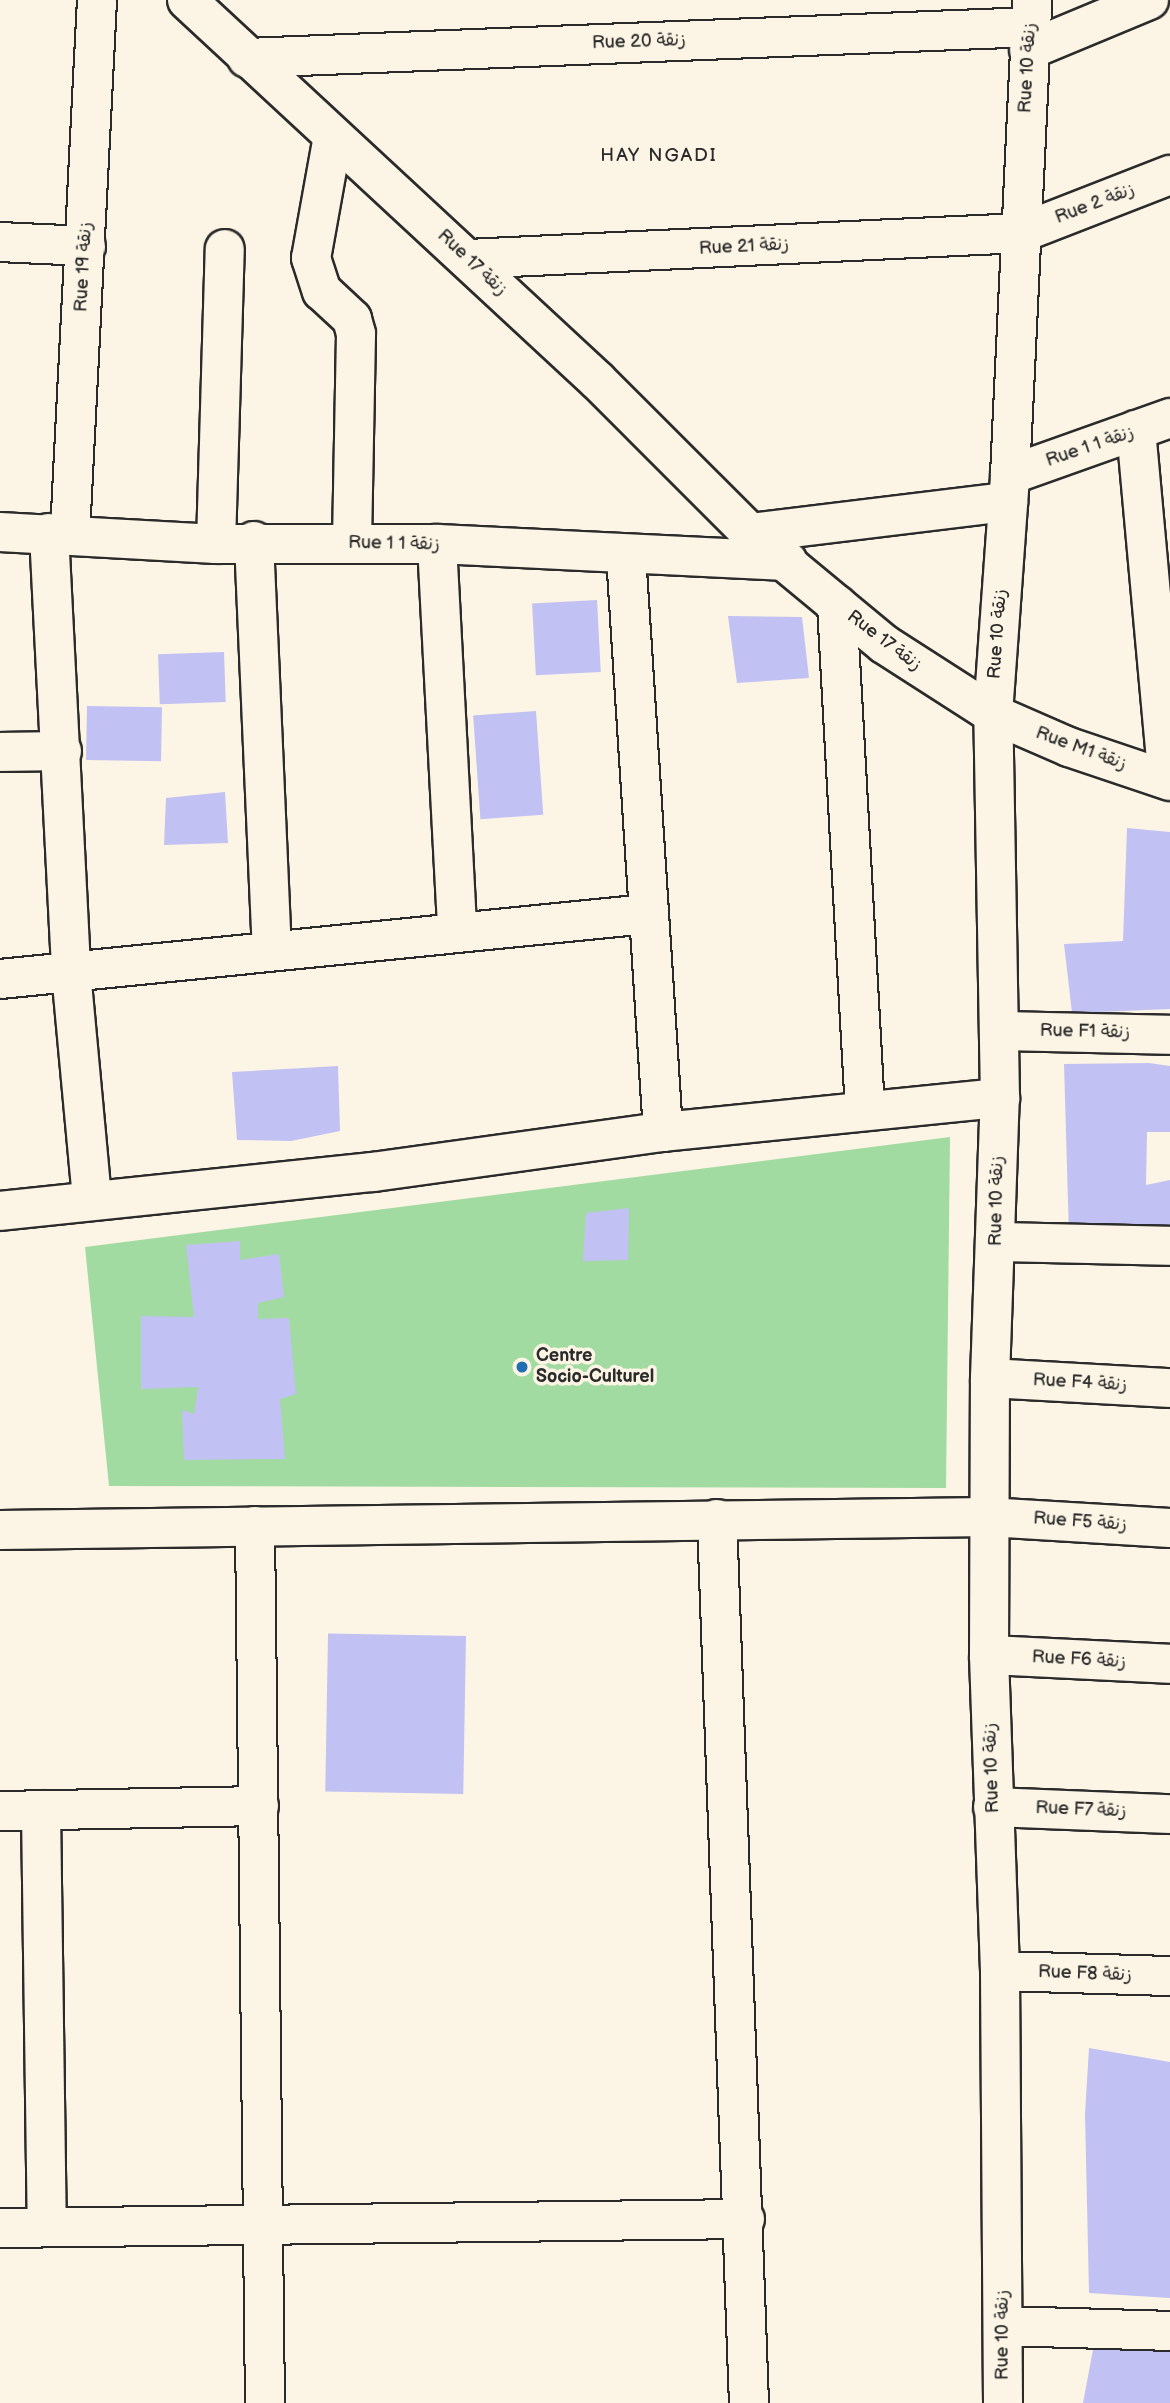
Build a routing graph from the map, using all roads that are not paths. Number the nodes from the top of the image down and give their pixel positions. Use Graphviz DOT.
graph roads {
  1 [pos="97,0"];
  2 [pos="187,0"];
  3 [pos="1149,0"];
  4 [pos="1030,26"];
  5 [pos="247,58"];
  6 [pos="332,136"];
  7 [pos="1170,176"];
  8 [pos="1021,233"];
  9 [pos="0,242"];
  10 [pos="86,246"];
  11 [pos="225,249"];
  12 [pos="468,259"];
  13 [pos="1153,424"];
  14 [pos="1009,489"];
  15 [pos="0,532"];
  16 [pos="59,533"];
  17 [pos="750,533"];
  18 [pos="254,541"];
  19 [pos="352,543"];
  20 [pos="216,544"];
  21 [pos="437,544"];
  22 [pos="626,555"];
  23 [pos="788,561"];
  24 [pos="837,605"];
  25 [pos="993,714"];
  26 [pos="62,751"];
  27 [pos="0,752"];
  28 [pos="1169,781"];
  29 [pos="647,914"];
  30 [pos="457,932"];
  31 [pos="272,948"];
  32 [pos="71,972"];
  33 [pos="0,979"];
  34 [pos="1000,1031"];
  35 [pos="1170,1035"];
  36 [pos="1000,1098"];
  37 [pos="865,1110"];
  38 [pos="663,1132"];
  39 [pos="92,1200"];
  40 [pos="0,1211"];
  41 [pos="997,1242"];
  42 [pos="1170,1246"];
  43 [pos="990,1378"];
  44 [pos="1170,1388"];
  45 [pos="989,1517"];
  46 [pos="717,1519"];
  47 [pos="255,1526"];
  48 [pos="1170,1528"];
  49 [pos="0,1530"];
  50 [pos="989,1655"];
  51 [pos="1170,1664"];
  52 [pos="258,1806"];
  53 [pos="993,1807"];
  54 [pos="41,1810"];
  55 [pos="0,1811"];
  56 [pos="1170,1814"];
  57 [pos="1000,1971"];
  58 [pos="1170,1976"];
  59 [pos="745,2219"];
  60 [pos="265,2224"];
  61 [pos="47,2227"];
  62 [pos="0,2228"];
  63 [pos="1004,2326"];
  64 [pos="1170,2331"];
  65 [pos="265,2403"];
  66 [pos="749,2403"];
  67 [pos="1003,2403"];
  1 -- 10 [label="street, Rue 19 زنقة"];
  2 -- 5 [label="street, Rue 17 زنقة"];
  3 -- 4 [label="street"];
  4 -- 5 [label="street, Rue 20 زنقة"];
  4 -- 8 [label="street, Rue 10 زنقة"];
  5 -- 6 [label="street, Rue 17 زنقة"];
  6 -- 12 [label="street, Rue 17 زنقة"];
  6 -- 19 [label="street"];
  7 -- 8 [label="street, Rue 2 زنقة"];
  8 -- 12 [label="street, Rue 21 زنقة"];
  8 -- 14 [label="street, Rue 10 زنقة"];
  9 -- 10 [label="street"];
  10 -- 16 [label="street, Rue 19 زنقة"];
  11 -- 20 [label="street"];
  12 -- 17 [label="street, Rue 17 زنقة"];
  13 -- 14 [label="street, Rue 1 زنقة 1"];
  13 -- 28 [label="street"];
  14 -- 17 [label="street"];
  14 -- 25 [label="street, Rue 10 زنقة"];
  15 -- 16 [label="street, Rue 1 زنقة 1"];
  16 -- 20 [label="street, Rue 1 زنقة 1"];
  16 -- 26 [label="street, Rue 19 زنقة"];
  17 -- 23 [label="street, Rue 17 زنقة"];
  18 -- 19 [label="street, Rue 1 زنقة 1"];
  18 -- 20 [label="street, Rue 1 زنقة 1"];
  18 -- 31 [label="street"];
  19 -- 21 [label="street, Rue 1 زنقة 1"];
  21 -- 22 [label="street, Rue 1 زنقة 1"];
  21 -- 30 [label="street"];
  22 -- 23 [label="street, Rue 1 زنقة 1"];
  22 -- 29 [label="street"];
  23 -- 24 [label="street, Rue 17 زنقة"];
  24 -- 25 [label="street, Rue 17 زنقة"];
  24 -- 37 [label="street"];
  25 -- 28 [label="street, Rue M1 زنقة"];
  25 -- 34 [label="street, Rue 10 زنقة"];
  26 -- 27 [label="street"];
  26 -- 32 [label="street, Rue 19 زنقة"];
  29 -- 30 [label="street"];
  29 -- 38 [label="street"];
  30 -- 31 [label="street"];
  31 -- 32 [label="street"];
  32 -- 33 [label="street"];
  32 -- 39 [label="street, Rue 19 زنقة"];
  34 -- 35 [label="street, Rue F1 زنقة"];
  34 -- 36 [label="street, Rue 10 زنقة"];
  36 -- 37 [label="street"];
  36 -- 41 [label="street, Rue 10 زنقة"];
  37 -- 38 [label="street"];
  38 -- 39 [label="street"];
  39 -- 40 [label="street"];
  41 -- 42 [label="street"];
  41 -- 43 [label="street, Rue 10 زنقة"];
  43 -- 44 [label="street, Rue F4 زنقة"];
  43 -- 45 [label="street, Rue 10 زنقة"];
  45 -- 46 [label="street, Rue F5 زنقة"];
  45 -- 48 [label="street, Rue F5 زنقة"];
  45 -- 50 [label="street, Rue 10 زنقة"];
  46 -- 47 [label="street, Rue F5 زنقة"];
  46 -- 59 [label="street"];
  47 -- 49 [label="street, Rue F5 زنقة"];
  47 -- 52 [label="street"];
  50 -- 51 [label="street, Rue F6 زنقة"];
  50 -- 53 [label="street, Rue 10 زنقة"];
  52 -- 54 [label="street"];
  52 -- 60 [label="street"];
  53 -- 56 [label="street, Rue F7 زنقة"];
  53 -- 57 [label="street, Rue 10 زنقة"];
  54 -- 55 [label="street"];
  54 -- 61 [label="street"];
  57 -- 58 [label="street, Rue F8 زنقة"];
  57 -- 63 [label="street, Rue 10 زنقة"];
  59 -- 60 [label="street"];
  59 -- 66 [label="street"];
  60 -- 61 [label="street"];
  60 -- 65 [label="street"];
  61 -- 62 [label="street"];
  63 -- 64 [label="street"];
  63 -- 67 [label="street, Rue 10 زنقة"];
}
